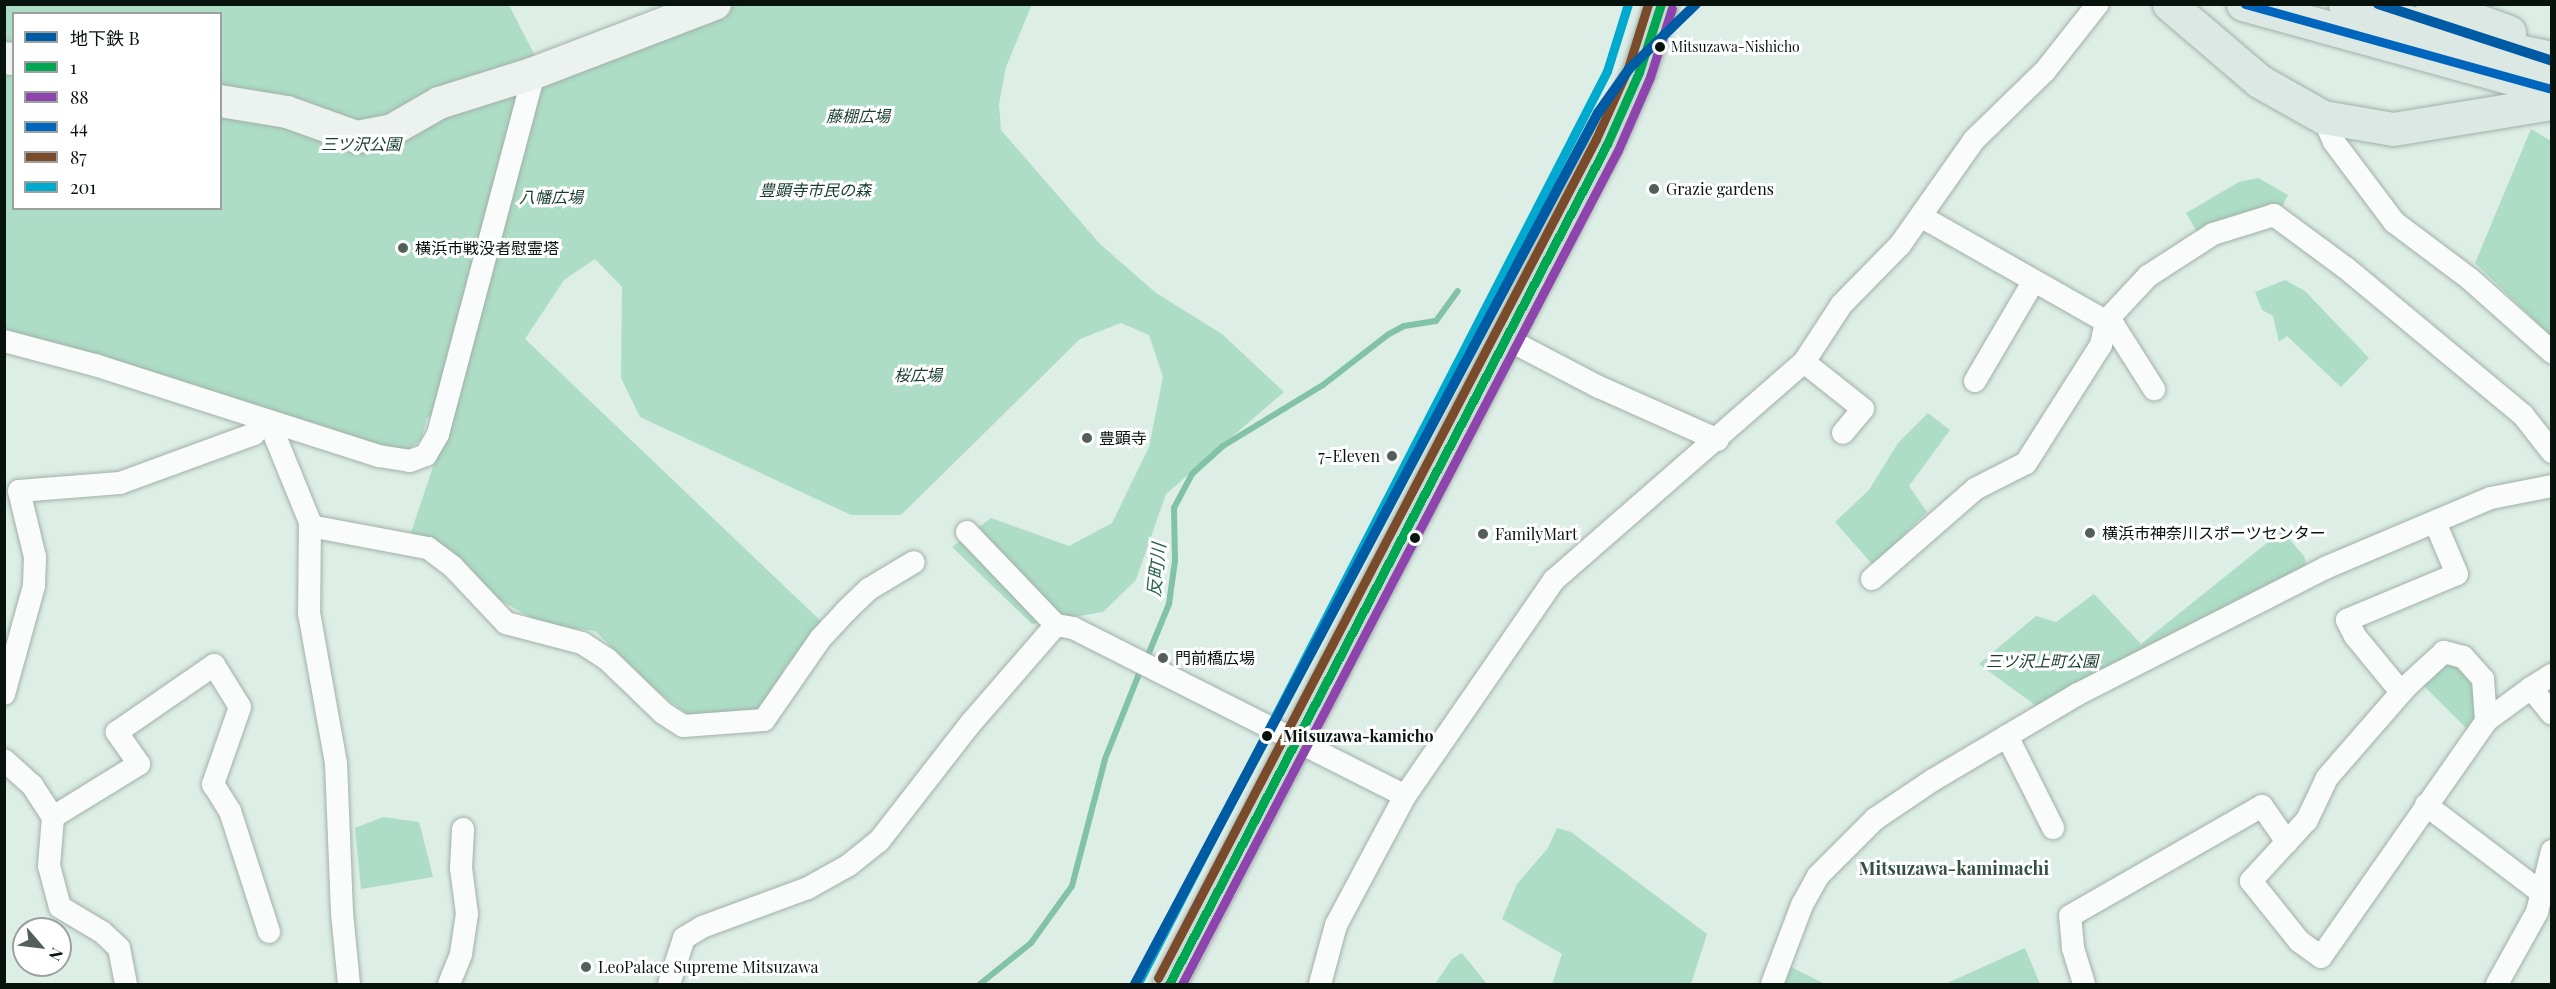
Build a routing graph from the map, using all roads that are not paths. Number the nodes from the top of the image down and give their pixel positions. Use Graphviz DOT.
graph roads {
  1 [pos="715,4"];
  2 [pos="1641,4"];
  3 [pos="1661,4"];
  4 [pos="2098,4"];
  5 [pos="2169,4"];
  6 [pos="2242,4"];
  7 [pos="2432,4"];
  8 [pos="2337,17"];
  9 [pos="2552,49"];
  10 [pos="2552,58"];
  11 [pos="534,73"];
  12 [pos="2552,89"];
  13 [pos="222,101"];
  14 [pos="2552,103"];
  15 [pos="2323,117"];
  16 [pos="1922,217"];
  17 [pos="2033,282"];
  18 [pos="2106,321"];
  19 [pos="1507,339"];
  20 [pos="4,341"];
  21 [pos="2552,352"];
  22 [pos="1804,362"];
  23 [pos="1975,381"];
  24 [pos="2154,389"];
  25 [pos="267,422"];
  26 [pos="1843,433"];
  27 [pos="1719,440"];
  28 [pos="2552,452"];
  29 [pos="2552,486"];
  30 [pos="2434,522"];
  31 [pos="310,526"];
  32 [pos="967,532"];
  33 [pos="915,562"];
  34 [pos="1872,579"];
  35 [pos="1056,625"];
  36 [pos="2552,675"];
  37 [pos="2531,688"];
  38 [pos="2401,693"];
  39 [pos="4,694"];
  40 [pos="2552,714"];
  41 [pos="2486,721"];
  42 [pos="2007,736"];
  43 [pos="1288,739"];
  44 [pos="4,760"];
  45 [pos="1405,796"];
  46 [pos="2426,805"];
  47 [pos="53,817"];
  48 [pos="2053,828"];
  49 [pos="463,829"];
  50 [pos="2287,842"];
  51 [pos="2552,851"];
  52 [pos="2547,894"];
  53 [pos="269,932"];
  54 [pos="126,984"];
  55 [pos="349,984"];
  56 [pos="449,984"];
  57 [pos="669,984"];
  58 [pos="1151,984"];
  59 [pos="1168,984"];
  60 [pos="1320,984"];
  61 [pos="1773,984"];
  62 [pos="2084,984"];
  63 [pos="2497,984"];
  1 -- 11 [label="street"];
  2 -- 43 [label="highway"];
  3 -- 19 [label="highway"];
  4 -- 16 [label="street"];
  5 -- 15 [label="main road"];
  6 -- 8 [label="main road"];
  7 -- 9 [label="main road"];
  8 -- 10 [label="main road"];
  8 -- 12 [label="main road"];
  11 -- 13 [label="street"];
  11 -- 25 [label="street"];
  14 -- 15 [label="main road"];
  15 -- 21 [label="street"];
  16 -- 17 [label="street"];
  16 -- 22 [label="street"];
  17 -- 18 [label="street"];
  17 -- 23 [label="street"];
  18 -- 24 [label="street"];
  18 -- 28 [label="street"];
  18 -- 34 [label="street"];
  19 -- 27 [label="street"];
  19 -- 43 [label="highway"];
  20 -- 25 [label="street"];
  22 -- 26 [label="street"];
  22 -- 27 [label="street"];
  25 -- 31 [label="street"];
  25 -- 39 [label="street"];
  27 -- 45 [label="street"];
  29 -- 30 [label="street"];
  30 -- 38 [label="street"];
  30 -- 42 [label="street"];
  31 -- 33 [label="street"];
  31 -- 55 [label="street"];
  32 -- 35 [label="street"];
  35 -- 43 [label="street"];
  35 -- 57 [label="street"];
  36 -- 37 [label="street"];
  37 -- 40 [label="street"];
  37 -- 41 [label="street"];
  38 -- 41 [label="street"];
  38 -- 50 [label="street"];
  41 -- 46 [label="street"];
  42 -- 48 [label="street"];
  42 -- 61 [label="street"];
  43 -- 45 [label="street"];
  43 -- 58 [label="highway"];
  43 -- 59 [label="highway"];
  44 -- 47 [label="street"];
  45 -- 60 [label="street"];
  46 -- 50 [label="street"];
  46 -- 52 [label="street"];
  47 -- 53 [label="street"];
  47 -- 54 [label="street"];
  49 -- 56 [label="street"];
  50 -- 62 [label="street"];
  51 -- 52 [label="street"];
  52 -- 63 [label="street"];
}
